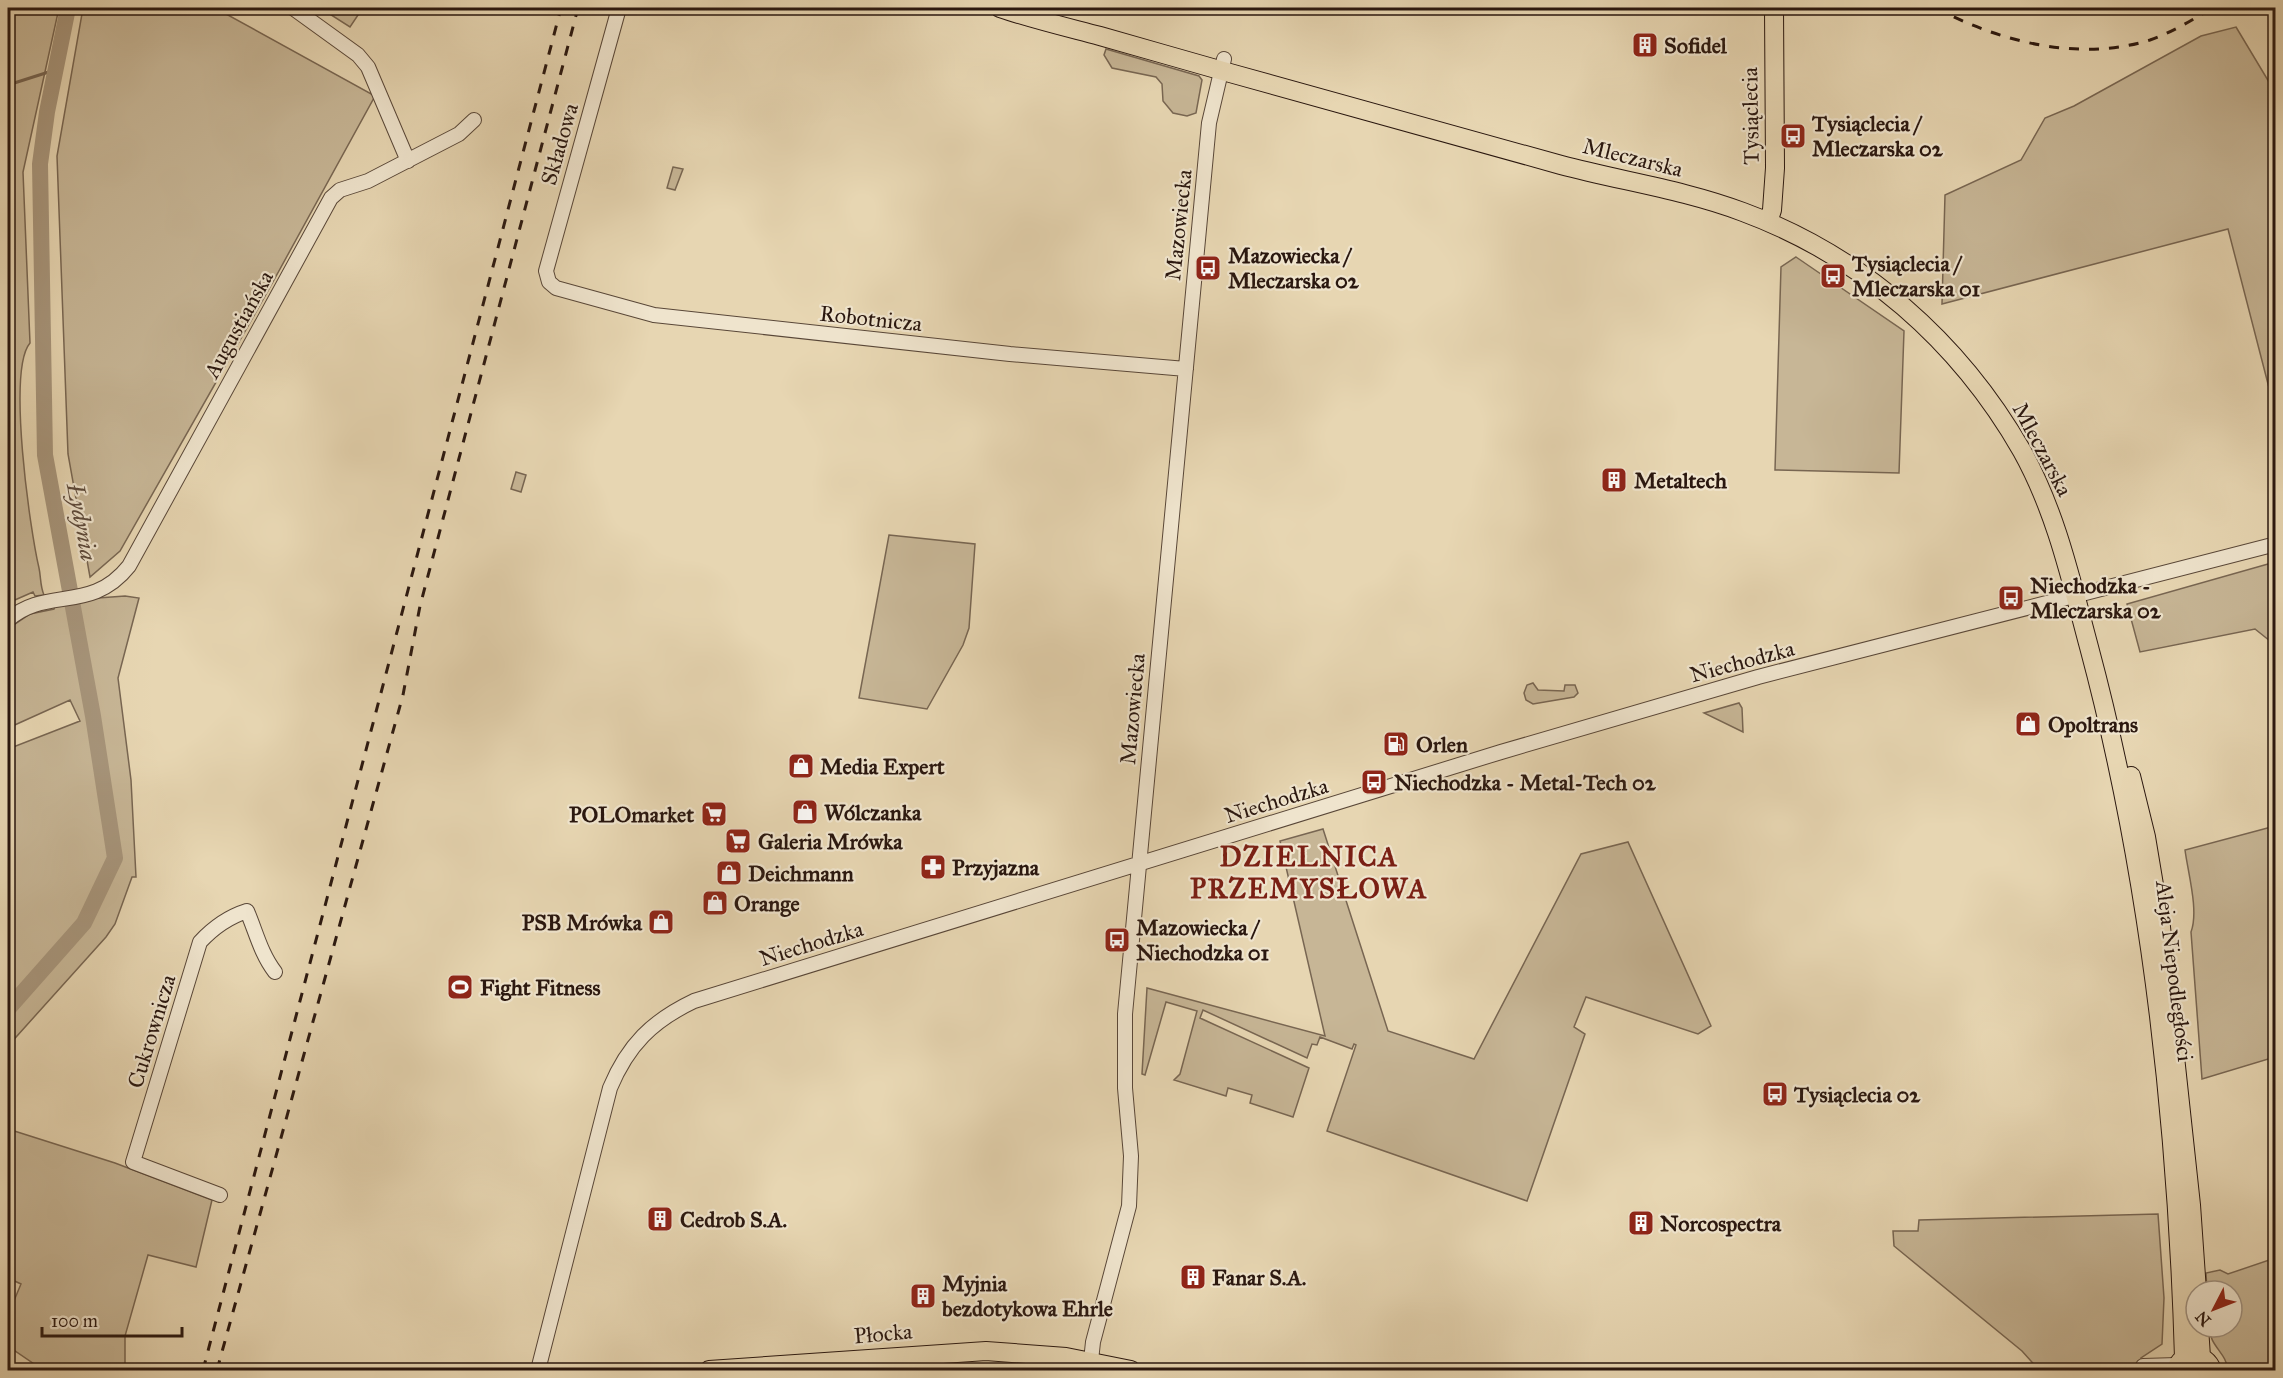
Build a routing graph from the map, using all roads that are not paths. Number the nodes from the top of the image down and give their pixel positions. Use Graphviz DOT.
graph roads {
  1 [pos="293,8"];
  2 [pos="619,8"];
  3 [pos="999,8"];
  4 [pos="1036,8"];
  5 [pos="1774,8"];
  6 [pos="1223,64"];
  7 [pos="474,120"];
  8 [pos="408,160"];
  9 [pos="1770,216"];
  10 [pos="556,288"];
  11 [pos="1186,369"];
  12 [pos="2276,544"];
  13 [pos="2081,595"];
  14 [pos="8,620"];
  15 [pos="1138,865"];
  16 [pos="275,972"];
  17 [pos="220,1195"];
  18 [pos="2196,1279"];
  19 [pos="2196,1339"];
  20 [pos="918,1362"];
  21 [pos="2190,1364"];
  22 [pos="840,1366"];
  23 [pos="1091,1366"];
  24 [pos="2143,1366"];
  25 [pos="538,1371"];
  26 [pos="709,1371"];
  27 [pos="1131,1371"];
  1 -- 8 [label="street"];
  2 -- 10 [label="street, Składowa"];
  3 -- 6 [label="main road, Mleczarska"];
  4 -- 6 [label="main road, Mleczarska"];
  5 -- 9 [label="main road, Tysiąclecia"];
  6 -- 9 [label="main road, Mleczarska"];
  6 -- 11 [label="street, Mazowiecka"];
  7 -- 8 [label="street, Augustiańska"];
  8 -- 14 [label="street, Augustiańska"];
  9 -- 13 [label="main road, Mleczarska"];
  10 -- 11 [label="street, Robotnicza"];
  11 -- 15 [label="street, Mazowiecka"];
  12 -- 13 [label="street, Niechodzka"];
  13 -- 15 [label="street, Niechodzka"];
  13 -- 18 [label="main road, Aleja Niepodległości"];
  13 -- 21 [label="main road, Aleja Niepodległości"];
  15 -- 23 [label="street, Mazowiecka"];
  15 -- 25 [label="street, Niechodzka"];
  16 -- 17 [label="street, Cukrownicza"];
  19 -- 21 [label="main road"];
  20 -- 22 [label="main road, Płocka"];
  20 -- 23 [label="main road, Płocka"];
  21 -- 24 [label="street"];
  22 -- 26 [label="main road, Płocka"];
  23 -- 27 [label="main road, Płocka"];
}
